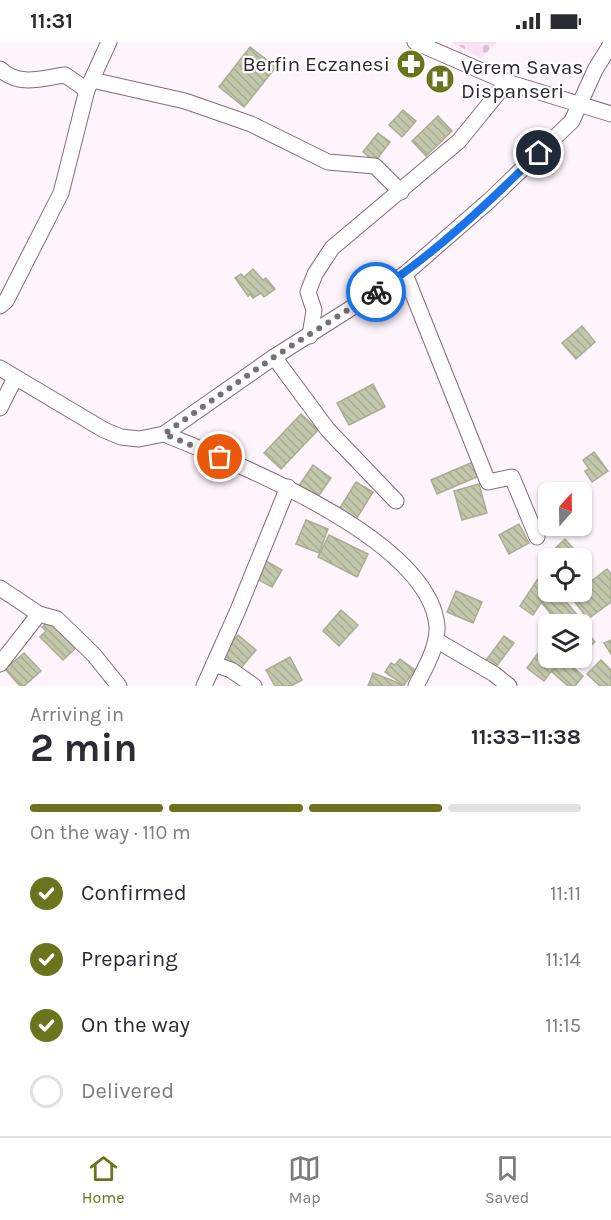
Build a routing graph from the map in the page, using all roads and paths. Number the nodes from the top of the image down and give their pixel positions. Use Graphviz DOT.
graph roads {
  1 [pos="109,42"];
  2 [pos="415,42"];
  3 [pos="611,44"];
  4 [pos="0,69"];
  5 [pos="507,82"];
  6 [pos="90,85"];
  7 [pos="580,106"];
  8 [pos="611,114"];
  9 [pos="401,192"];
  10 [pos="405,274"];
  11 [pos="2,302"];
  12 [pos="310,336"];
  13 [pos="274,357"];
  14 [pos="0,368"];
  15 [pos="15,378"];
  16 [pos="0,408"];
  17 [pos="164,434"];
  18 [pos="288,487"];
  19 [pos="396,501"];
  20 [pos="537,537"];
  21 [pos="0,588"];
  22 [pos="39,614"];
  23 [pos="436,640"];
  24 [pos="0,664"];
  25 [pos="214,664"];
  26 [pos="119,686"];
  27 [pos="204,686"];
  28 [pos="254,686"];
  29 [pos="416,686"];
  30 [pos="509,686"];
  1 -- 6 [label="street"];
  2 -- 5 [label="street"];
  3 -- 7 [label="street"];
  4 -- 6 [label="street"];
  5 -- 7 [label="street"];
  5 -- 9 [label="street"];
  6 -- 9 [label="street"];
  6 -- 11 [label="street"];
  7 -- 8 [label="street"];
  7 -- 10 [label="street"];
  9 -- 12 [label="street"];
  10 -- 12 [label="street"];
  10 -- 20 [label="street"];
  12 -- 13 [label="street"];
  13 -- 17 [label="street"];
  13 -- 19 [label="street"];
  14 -- 15 [label="street"];
  15 -- 16 [label="street"];
  15 -- 17 [label="street"];
  17 -- 18 [label="street"];
  18 -- 23 [label="street"];
  18 -- 25 [label="street"];
  21 -- 22 [label="street"];
  22 -- 24 [label="street"];
  22 -- 26 [label="street"];
  23 -- 29 [label="street"];
  23 -- 30 [label="street"];
  25 -- 27 [label="street"];
  25 -- 28 [label="street"];
}
